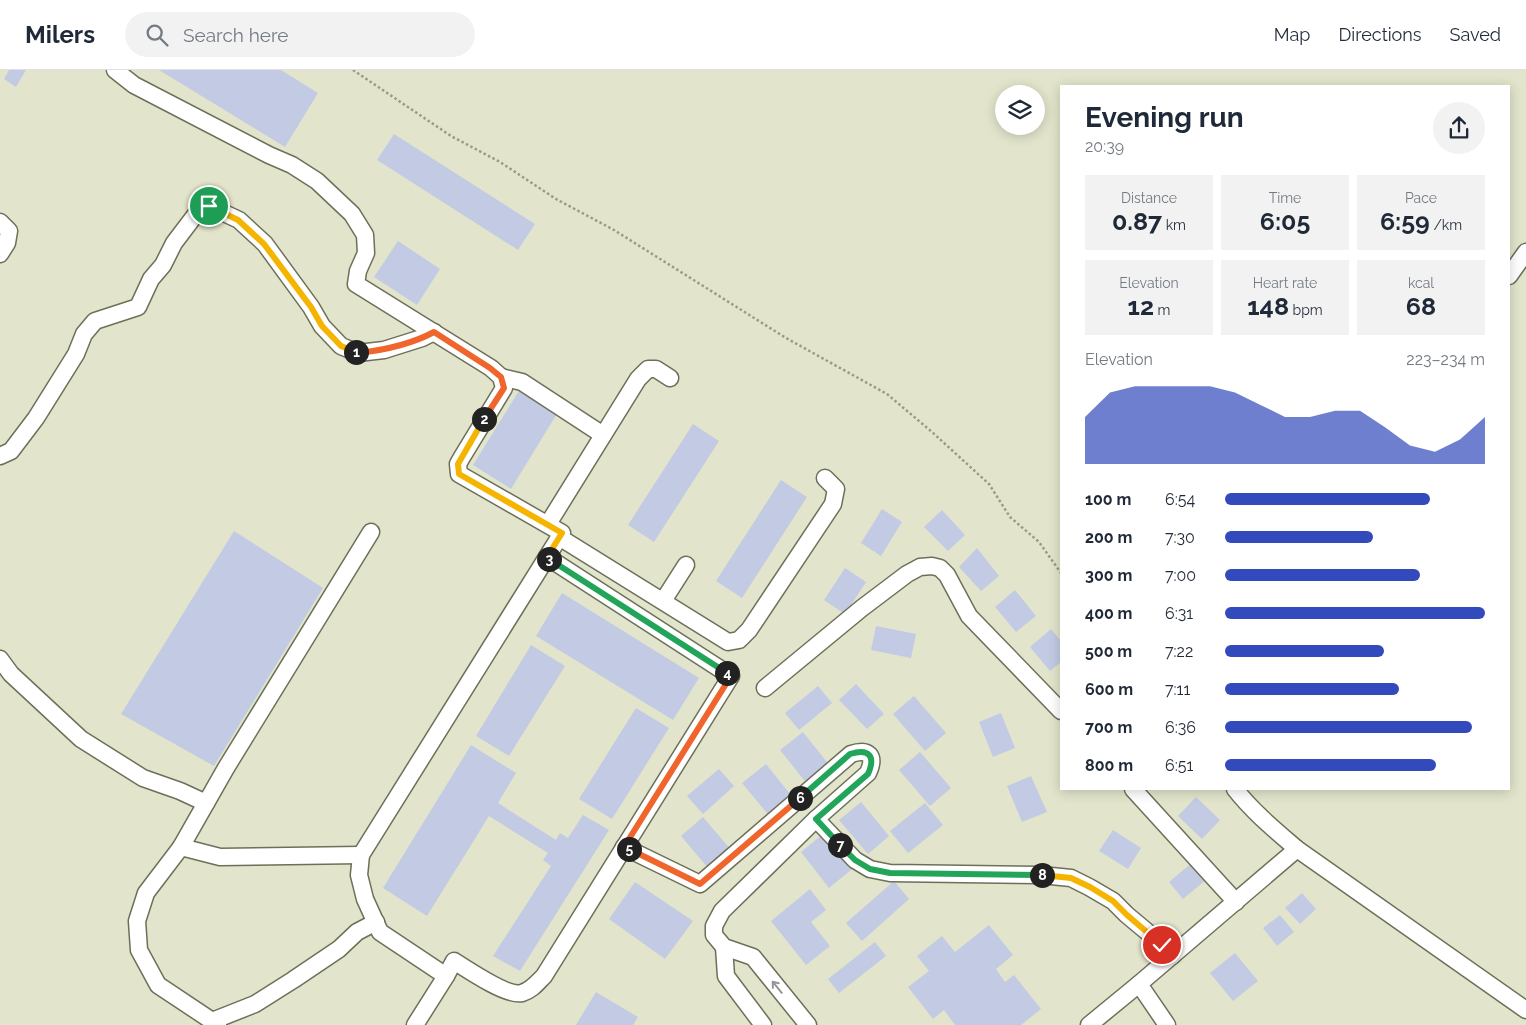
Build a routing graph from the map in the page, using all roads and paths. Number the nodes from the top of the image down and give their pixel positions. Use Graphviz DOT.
graph roads {
  1 [pos="115,70"];
  2 [pos="353,70"];
  3 [pos="0,222"];
  4 [pos="1526,252"];
  5 [pos="0,254"];
  6 [pos="1510,275"];
  7 [pos="434,332"];
  8 [pos="501,377"];
  9 [pos="670,378"];
  10 [pos="603,435"];
  11 [pos="0,456"];
  12 [pos="825,478"];
  13 [pos="548,524"];
  14 [pos="371,532"];
  15 [pos="559,537"];
  16 [pos="547,557"];
  17 [pos="686,565"];
  18 [pos="1060,570"];
  19 [pos="663,601"];
  20 [pos="0,658"];
  21 [pos="765,688"];
  22 [pos="1060,710"];
  23 [pos="1134,790"];
  24 [pos="1236,790"];
  25 [pos="206,803"];
  26 [pos="816,819"];
  27 [pos="181,847"];
  28 [pos="624,847"];
  29 [pos="1297,849"];
  30 [pos="361,855"];
  31 [pos="1236,902"];
  32 [pos="376,922"];
  33 [pos="724,947"];
  34 [pos="1172,956"];
  35 [pos="446,976"];
  36 [pos="1139,984"];
  37 [pos="1526,1010"];
  38 [pos="215,1023"];
  39 [pos="415,1025"];
  40 [pos="763,1025"];
  41 [pos="808,1025"];
  42 [pos="1089,1025"];
  43 [pos="1167,1025"];
  1 -- 7 [label="street"];
  2 -- 18 [label="path"];
  3 -- 5 [label="street"];
  4 -- 6 [label="street"];
  7 -- 8 [label="street"];
  7 -- 11 [label="street"];
  8 -- 10 [label="street"];
  8 -- 13 [label="street"];
  9 -- 10 [label="street"];
  10 -- 13 [label="street"];
  12 -- 19 [label="street"];
  13 -- 15 [label="street"];
  14 -- 25 [label="street"];
  15 -- 16 [label="street"];
  15 -- 19 [label="street"];
  16 -- 28 [label="street"];
  16 -- 30 [label="street"];
  17 -- 19 [label="street"];
  20 -- 25 [label="street"];
  21 -- 22 [label="street"];
  23 -- 31 [label="street"];
  24 -- 29 [label="street"];
  25 -- 27 [label="street"];
  26 -- 28 [label="street"];
  26 -- 33 [label="street"];
  26 -- 34 [label="street"];
  27 -- 30 [label="street"];
  27 -- 38 [label="street"];
  28 -- 35 [label="street"];
  29 -- 31 [label="street"];
  29 -- 37 [label="street"];
  30 -- 32 [label="street"];
  31 -- 34 [label="street"];
  32 -- 35 [label="street"];
  32 -- 38 [label="street"];
  33 -- 40 [label="street"];
  41 -- 33 [label="street, one-way"];
  34 -- 36 [label="street"];
  35 -- 39 [label="street"];
  36 -- 42 [label="street"];
  36 -- 43 [label="street"];
}
